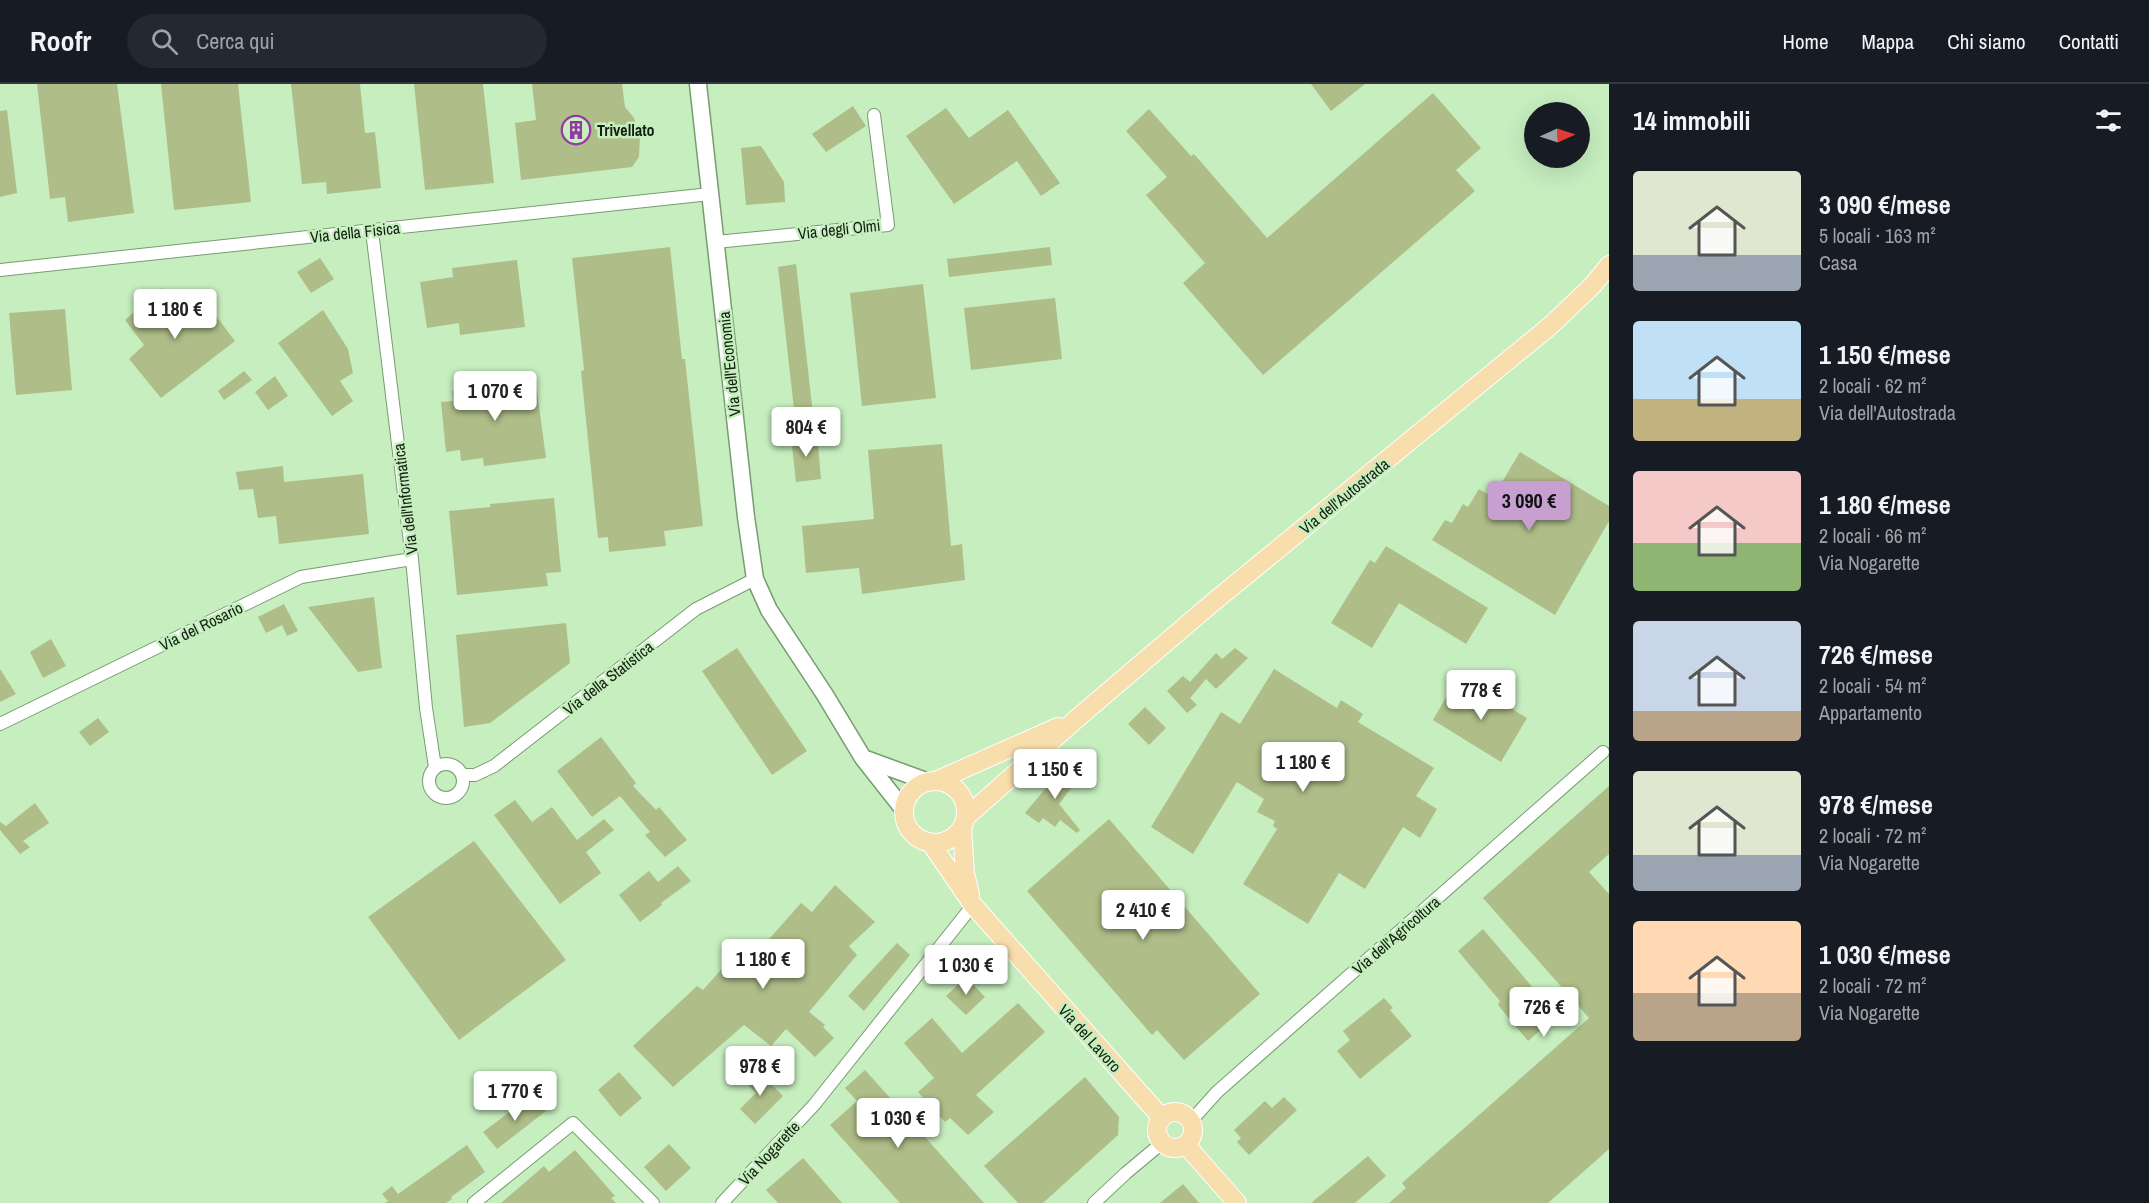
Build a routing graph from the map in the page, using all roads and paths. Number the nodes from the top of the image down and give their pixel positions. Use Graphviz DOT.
graph roads {
  1 [pos="698,84"];
  2 [pos="874,114"];
  3 [pos="710,194"];
  4 [pos="372,231"];
  5 [pos="716,242"];
  6 [pos="1609,265"];
  7 [pos="0,270"];
  8 [pos="412,559"];
  9 [pos="755,579"];
  10 [pos="1074,721"];
  11 [pos="0,724"];
  12 [pos="1603,752"];
  13 [pos="863,759"];
  14 [pos="435,767"];
  15 [pos="463,775"];
  16 [pos="932,781"];
  17 [pos="904,810"];
  18 [pos="964,823"];
  19 [pos="930,843"];
  20 [pos="973,905"];
  21 [pos="1161,1117"];
  22 [pos="1191,1121"];
  23 [pos="1162,1143"];
  24 [pos="1186,1144"];
  25 [pos="474,1203"];
  26 [pos="653,1203"];
  27 [pos="722,1203"];
  28 [pos="1094,1203"];
  29 [pos="1237,1203"];
  1 -- 3 [label="main road, Via dell'Economia"];
  2 -- 5 [label="street, Via degli Olmi"];
  3 -- 4 [label="street, Via della Fisica"];
  3 -- 5 [label="main road, Via dell'Economia"];
  4 -- 7 [label="street, Via della Fisica"];
  4 -- 8 [label="street, Via dell'Informatica"];
  5 -- 9 [label="main road, Via dell'Economia"];
  6 -- 10 [label="main road, Via dell'Autostrada"];
  8 -- 11 [label="street, Via del Rosario"];
  8 -- 14 [label="street, Via dell'Informatica"];
  9 -- 13 [label="main road, Via dell'Economia"];
  9 -- 15 [label="street, Via della Statistica"];
  10 -- 16 [label="main road, Via dell'Autostrada"];
  10 -- 18 [label="main road, Via dell'Autostrada"];
  12 -- 22 [label="street, Via dell'Agricoltura"];
  13 -- 16 [label="main road"];
  13 -- 17 [label="main road, Via dell'Economia"];
  14 -- 15 [label="street"];
  14 -- 15 [label="street"];
  16 -- 17 [label="main road, Via dell'Autostrada"];
  16 -- 18 [label="main road"];
  17 -- 19 [label="main road"];
  18 -- 19 [label="main road, Via dell'Autostrada"];
  18 -- 20 [label="main road, Via del Lavoro"];
  19 -- 20 [label="main road, Via del Lavoro"];
  20 -- 21 [label="main road, Via del Lavoro"];
  20 -- 27 [label="street, Via Nogarette"];
  21 -- 22 [label="main road"];
  21 -- 23 [label="main road"];
  22 -- 24 [label="main road"];
  23 -- 24 [label="main road"];
  23 -- 28 [label="street"];
  24 -- 29 [label="main road"];
  25 -- 26 [label="street"];
}
